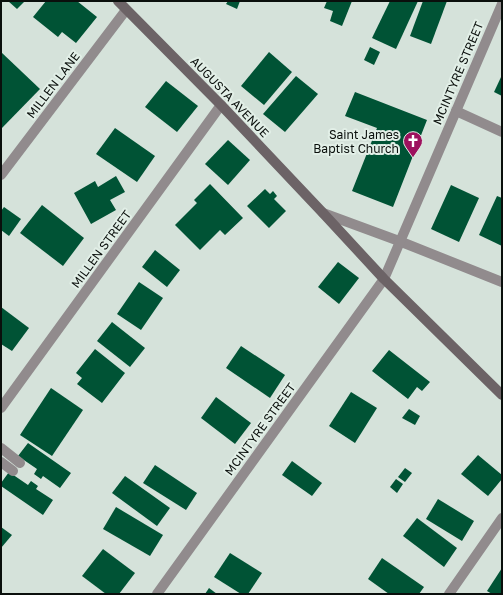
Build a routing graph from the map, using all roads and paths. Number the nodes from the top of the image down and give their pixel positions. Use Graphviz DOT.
graph roads {
  1 [pos="118,1"];
  2 [pos="502,4"];
  3 [pos="126,10"];
  4 [pos="221,105"];
  5 [pos="456,111"];
  6 [pos="502,132"];
  7 [pos="1,175"];
  8 [pos="323,213"];
  9 [pos="399,241"];
  10 [pos="384,279"];
  11 [pos="502,282"];
  12 [pos="502,395"];
  13 [pos="1,408"];
  14 [pos="1,448"];
  15 [pos="1,462"];
  16 [pos="502,518"];
  17 [pos="157,594"];
  18 [pos="449,594"];
  1 -- 3 [label="main road, AUGUSTA AVENUE"];
  2 -- 5 [label="street, MCINTYRE STREET"];
  3 -- 4 [label="main road, AUGUSTA AVENUE"];
  3 -- 7 [label="street, MILLEN LANE"];
  4 -- 8 [label="main road, AUGUSTA AVENUE"];
  4 -- 13 [label="street, MILLEN STREET"];
  5 -- 6 [label="street"];
  5 -- 9 [label="street, MCINTYRE STREET"];
  8 -- 9 [label="street, AUGUSTA AVENUE"];
  8 -- 10 [label="main road, AUGUSTA AVENUE"];
  9 -- 10 [label="street, MCINTYRE STREET"];
  9 -- 11 [label="street, AUGUSTA AVENUE"];
  10 -- 12 [label="main road, AUGUSTA AVENUE"];
  10 -- 17 [label="street, MCINTYRE STREET"];
  14 -- 15 [label="street"];
  16 -- 18 [label="street"];
}
